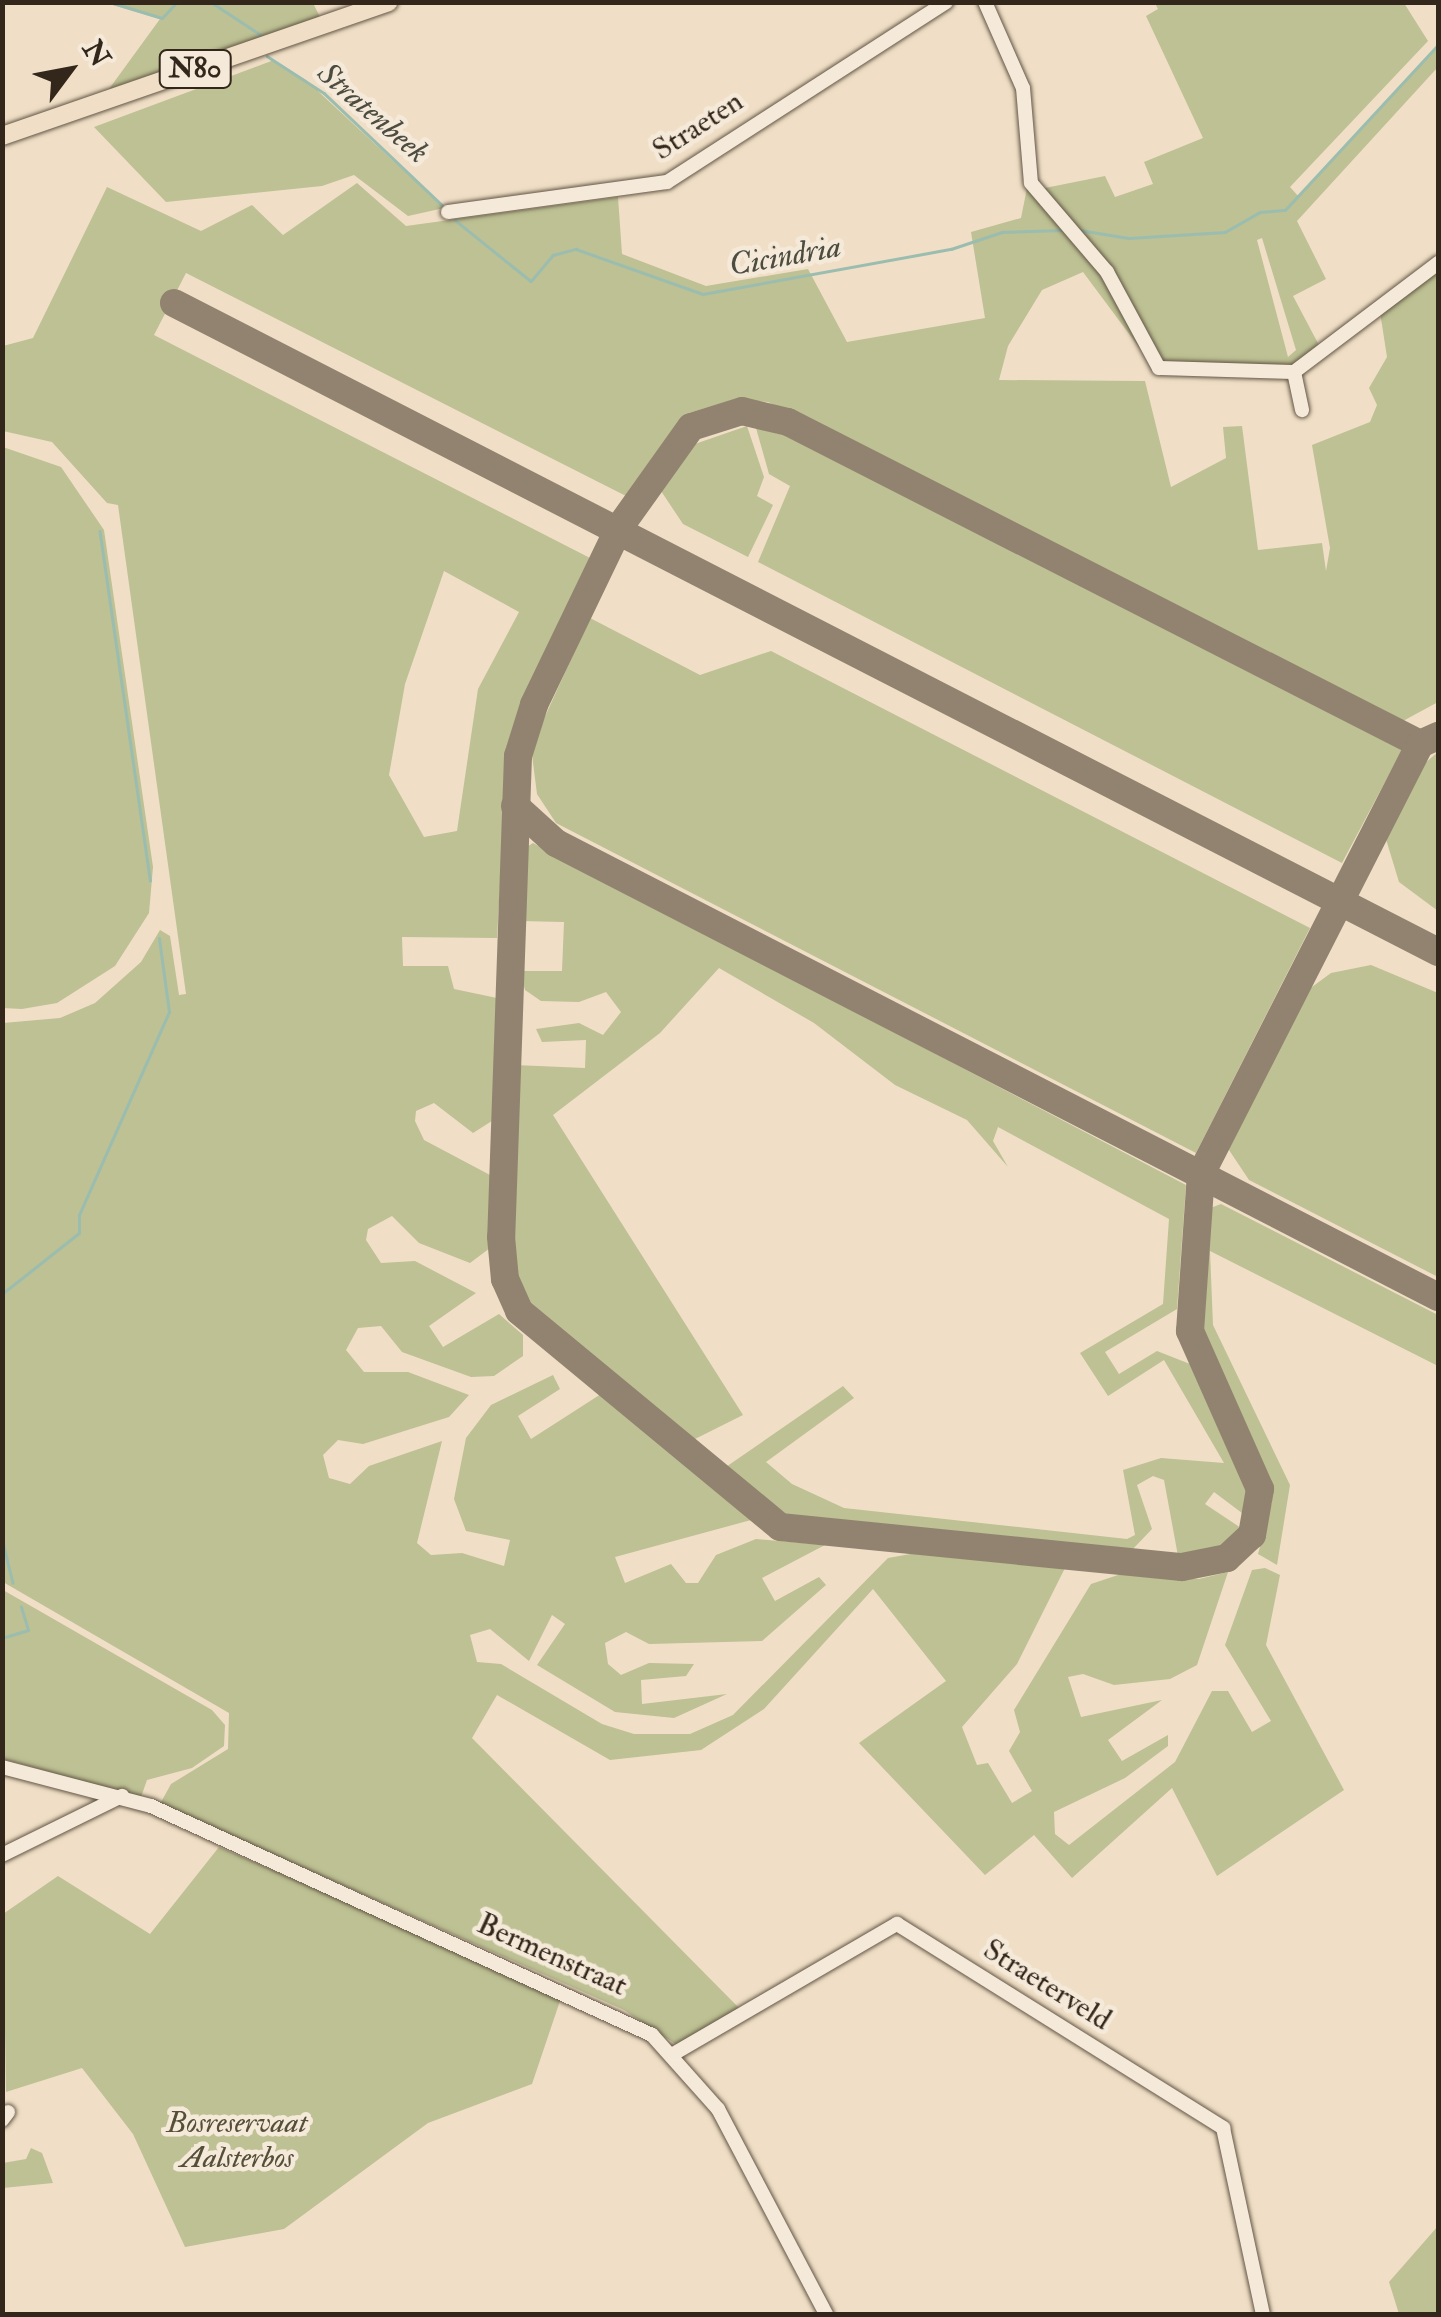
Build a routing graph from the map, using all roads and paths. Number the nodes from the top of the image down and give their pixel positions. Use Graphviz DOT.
graph roads {
  1 [pos="388,2"];
  2 [pos="946,2"];
  3 [pos="985,2"];
  4 [pos="2,136"];
  5 [pos="448,212"];
  6 [pos="1438,263"];
  7 [pos="1294,372"];
  8 [pos="1302,410"];
  9 [pos="2,1767"];
  10 [pos="122,1796"];
  11 [pos="2,1855"];
  12 [pos="675,2054"];
  13 [pos="826,2314"];
  14 [pos="1263,2314"];
  1 -- 4 [label="main road, N80"];
  2 -- 5 [label="street, Straeten"];
  3 -- 7 [label="street"];
  6 -- 7 [label="street"];
  7 -- 8 [label="street"];
  9 -- 10 [label="street, Bermenstraat"];
  10 -- 11 [label="street"];
  10 -- 12 [label="street, Bermenstraat"];
  12 -- 13 [label="street, Bermenstraat"];
  12 -- 14 [label="street, Straeterveld"];
}
